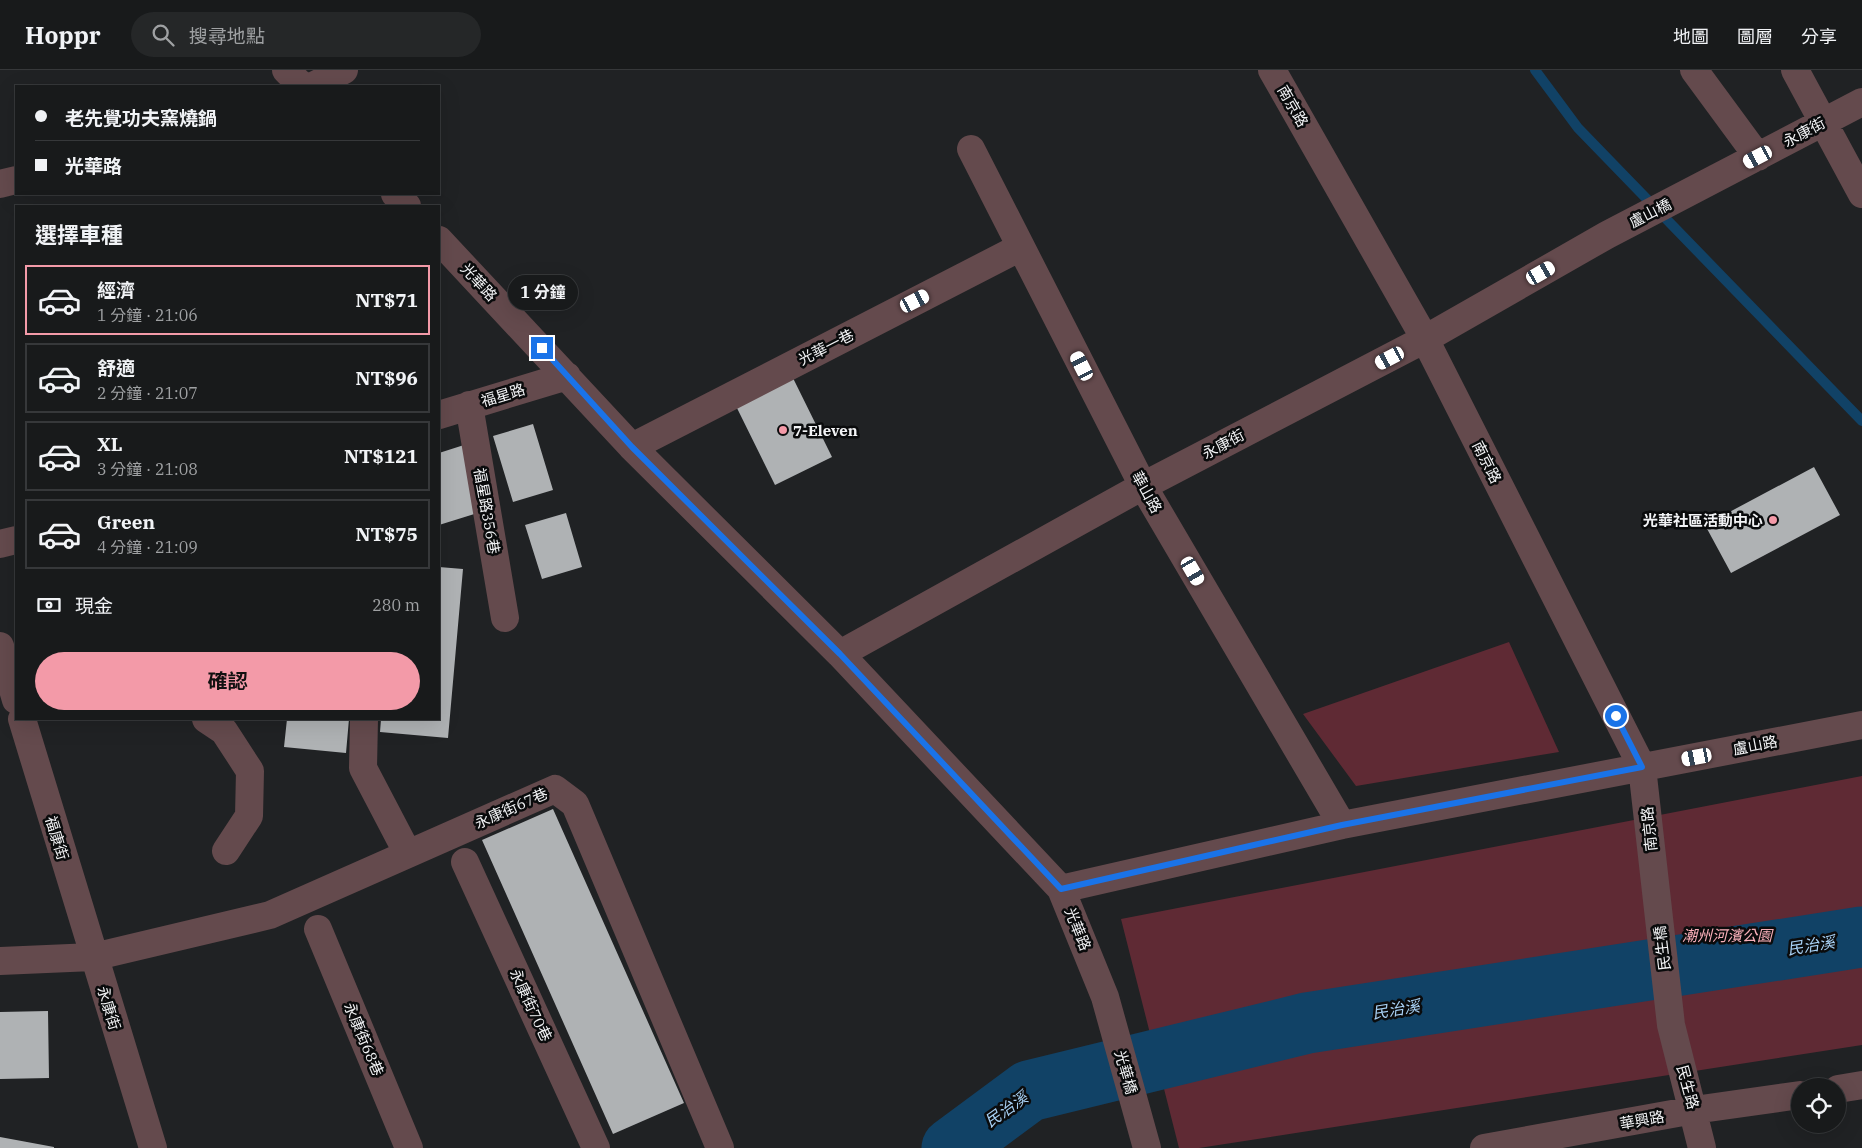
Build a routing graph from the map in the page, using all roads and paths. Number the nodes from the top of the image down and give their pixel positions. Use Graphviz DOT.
graph roads {
  1 [pos="286,70"];
  2 [pos="344,70"];
  3 [pos="1272,70"];
  4 [pos="1694,70"];
  5 [pos="1795,70"];
  6 [pos="301,85"];
  7 [pos="316,85"];
  8 [pos="1862,102"];
  9 [pos="1824,122"];
  10 [pos="971,149"];
  11 [pos="1758,157"];
  12 [pos="15,180"];
  13 [pos="0,184"];
  14 [pos="1692,191"];
  15 [pos="1862,194"];
  16 [pos="397,195"];
  17 [pos="406,205"];
  18 [pos="1607,235"];
  19 [pos="440,241"];
  20 [pos="1021,247"];
  21 [pos="1425,339"];
  22 [pos="567,376"];
  23 [pos="469,405"];
  24 [pos="440,415"];
  25 [pos="632,447"];
  26 [pos="1143,486"];
  27 [pos="15,540"];
  28 [pos="0,544"];
  29 [pos="505,618"];
  30 [pos="0,646"];
  31 [pos="840,654"];
  32 [pos="15,695"];
  33 [pos="22,720"];
  34 [pos="208,720"];
  35 [pos="364,720"];
  36 [pos="1862,725"];
  37 [pos="1642,767"];
  38 [pos="1342,825"];
  39 [pos="226,851"];
  40 [pos="408,854"];
  41 [pos="465,862"];
  42 [pos="1653,871"];
  43 [pos="1061,889"];
  44 [pos="318,929"];
  45 [pos="93,957"];
  46 [pos="0,961"];
  47 [pos="1105,997"];
  48 [pos="1672,1026"];
  49 [pos="1862,1086"];
  50 [pos="1846,1088"];
  51 [pos="1791,1096"];
  52 [pos="1694,1110"];
  53 [pos="153,1148"];
  54 [pos="409,1148"];
  55 [pos="596,1148"];
  56 [pos="720,1148"];
  57 [pos="1147,1148"];
  58 [pos="1484,1148"];
  59 [pos="1702,1148"];
  1 -- 6 [label="street"];
  2 -- 7 [label="street"];
  3 -- 21 [label="street, 南京路"];
  4 -- 11 [label="street"];
  5 -- 9 [label="street"];
  8 -- 9 [label="street, 永康街"];
  9 -- 11 [label="street, 永康街"];
  9 -- 15 [label="street"];
  10 -- 20 [label="street, 華山路"];
  11 -- 14 [label="street, 永康街"];
  12 -- 13 [label="street"];
  14 -- 18 [label="street, 盧山橋"];
  16 -- 17 [label="street"];
  18 -- 21 [label="street, 永康街"];
  19 -- 22 [label="street, 光華路"];
  20 -- 25 [label="street, 光華一巷"];
  20 -- 26 [label="street, 華山路"];
  21 -- 26 [label="street, 永康街"];
  21 -- 37 [label="street, 南京路"];
  22 -- 23 [label="street, 福星路"];
  22 -- 25 [label="street, 光華路"];
  23 -- 24 [label="street, 福星路"];
  23 -- 29 [label="street, 福星路356巷"];
  25 -- 31 [label="street, 光華路"];
  26 -- 31 [label="street, 永康街"];
  26 -- 38 [label="street, 華山路"];
  27 -- 28 [label="street"];
  30 -- 32 [label="street, 福康街"];
  31 -- 43 [label="street, 光華路"];
  33 -- 45 [label="street, 福康街"];
  34 -- 39 [label="street"];
  35 -- 40 [label="street"];
  36 -- 37 [label="street, 盧山路"];
  37 -- 38 [label="street, 盧山路"];
  37 -- 42 [label="street, 南京路"];
  38 -- 43 [label="street, 盧山路"];
  40 -- 45 [label="street, 永康街67巷"];
  40 -- 56 [label="street, 永康街67巷"];
  41 -- 55 [label="street, 永康街70巷"];
  42 -- 48 [label="street, 民生橋"];
  43 -- 47 [label="street, 光華路"];
  44 -- 54 [label="street, 永康街68巷"];
  45 -- 46 [label="street"];
  45 -- 53 [label="street, 永康街"];
  47 -- 57 [label="street, 光華橋"];
  48 -- 52 [label="street, 民生路"];
  49 -- 50 [label="street"];
  51 -- 52 [label="street, 華興路"];
  52 -- 58 [label="street, 華興路"];
  52 -- 59 [label="street, 民生路"];
}
